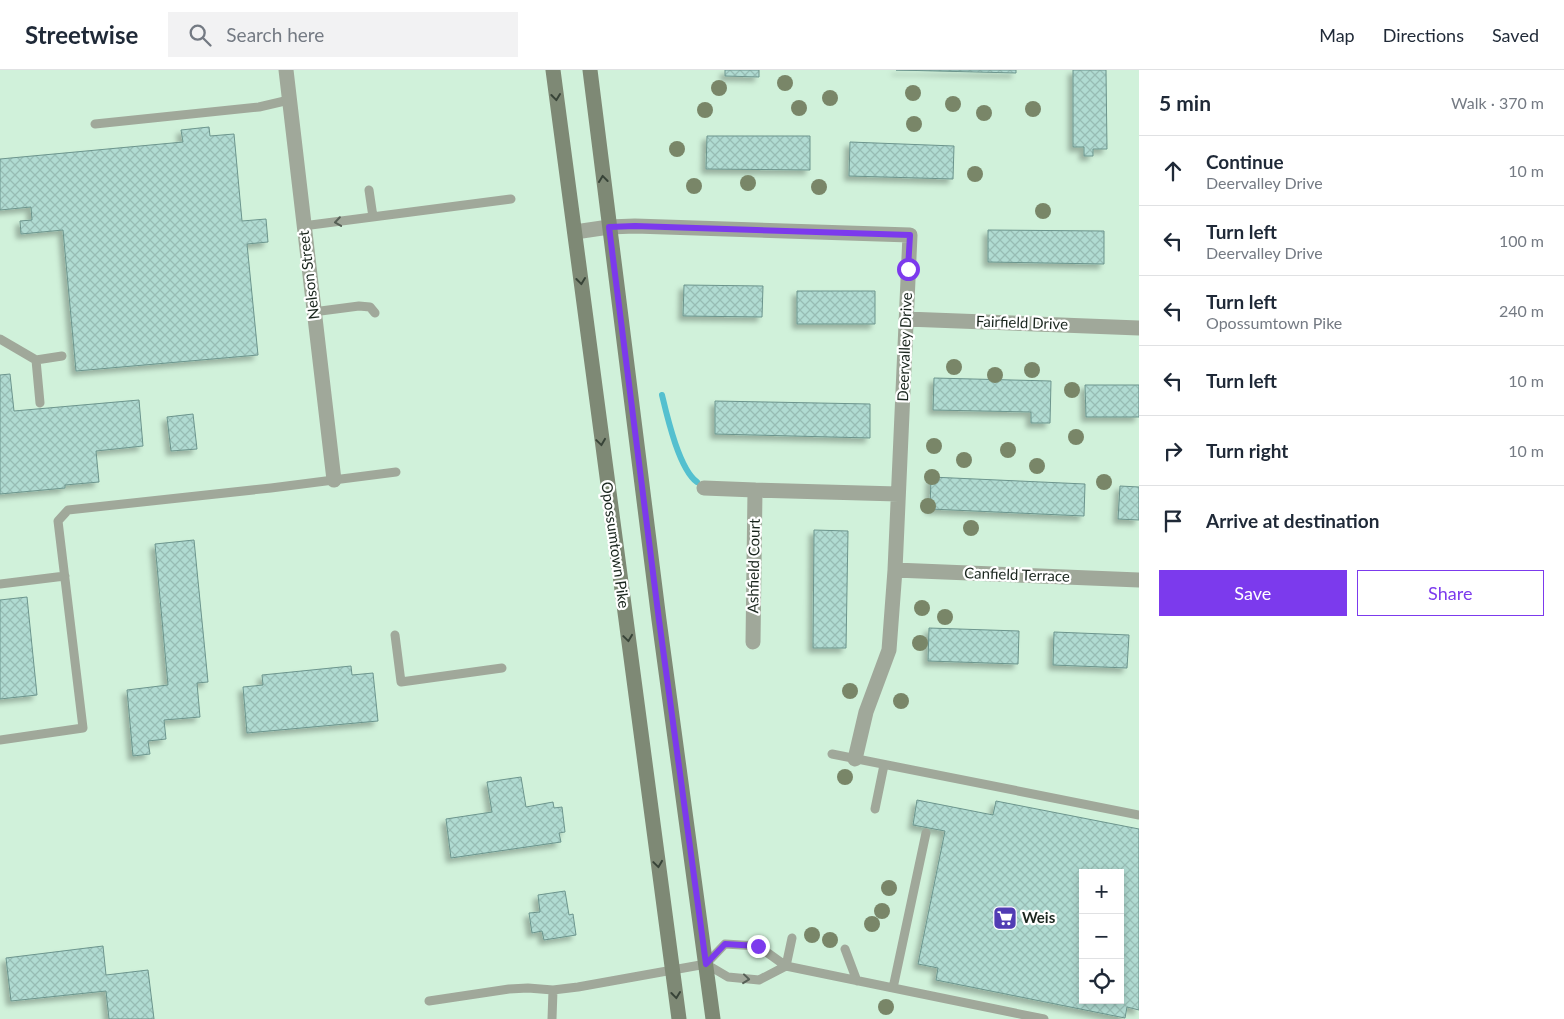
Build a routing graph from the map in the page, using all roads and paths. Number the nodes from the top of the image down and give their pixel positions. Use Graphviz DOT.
graph roads {
  1 [pos="286,70"];
  2 [pos="553,70"];
  3 [pos="590,70"];
  4 [pos="289,100"];
  5 [pos="95,124"];
  6 [pos="369,190"];
  7 [pos="511,199"];
  8 [pos="373,217"];
  9 [pos="303,226"];
  10 [pos="609,227"];
  11 [pos="575,232"];
  12 [pos="314,312"];
  13 [pos="375,312"];
  14 [pos="906,319"];
  15 [pos="1139,328"];
  16 [pos="0,339"];
  17 [pos="62,356"];
  18 [pos="36,360"];
  19 [pos="40,403"];
  20 [pos="396,472"];
  21 [pos="334,480"];
  22 [pos="704,488"];
  23 [pos="755,490"];
  24 [pos="898,494"];
  25 [pos="895,570"];
  26 [pos="65,576"];
  27 [pos="1139,580"];
  28 [pos="0,584"];
  29 [pos="395,635"];
  30 [pos="752,642"];
  31 [pos="502,668"];
  32 [pos="0,740"];
  33 [pos="832,754"];
  34 [pos="855,759"];
  35 [pos="884,764"];
  36 [pos="875,809"];
  37 [pos="1139,815"];
  38 [pos="926,832"];
  39 [pos="792,938"];
  40 [pos="845,949"];
  41 [pos="706,964"];
  42 [pos="786,966"];
  43 [pos="673,970"];
  44 [pos="857,981"];
  45 [pos="893,988"];
  46 [pos="553,990"];
  47 [pos="429,1001"];
  48 [pos="552,1019"];
  49 [pos="679,1019"];
  50 [pos="713,1019"];
  51 [pos="1044,1019"];
  1 -- 4 [label="street, Nelson Street"];
  2 -- 11 [label="main road, Opossumtown Pike, one-way"];
  10 -- 3 [label="main road, one-way"];
  4 -- 5 [label="lane"];
  4 -- 9 [label="street, Nelson Street"];
  6 -- 8 [label="lane"];
  7 -- 8 [label="lane"];
  8 -- 9 [label="lane, one-way"];
  9 -- 12 [label="street, Nelson Street"];
  10 -- 11 [label="street, Deervalley Drive"];
  10 -- 14 [label="street, Deervalley Drive"];
  10 -- 41 [label="main road"];
  11 -- 43 [label="main road, Opossumtown Pike, one-way"];
  12 -- 13 [label="lane"];
  12 -- 21 [label="street, Nelson Street"];
  14 -- 15 [label="street, Fairfield Drive"];
  14 -- 24 [label="street, Deervalley Drive"];
  16 -- 18 [label="lane"];
  17 -- 18 [label="lane"];
  18 -- 19 [label="lane"];
  20 -- 21 [label="lane"];
  21 -- 26 [label="lane"];
  22 -- 23 [label="street"];
  23 -- 24 [label="street"];
  23 -- 30 [label="street, Ashfield Court"];
  24 -- 25 [label="street, Deervalley Drive"];
  25 -- 27 [label="street, Canfield Terrace"];
  25 -- 34 [label="street, Deervalley Drive"];
  26 -- 28 [label="lane"];
  26 -- 32 [label="lane"];
  29 -- 31 [label="lane"];
  33 -- 34 [label="lane"];
  34 -- 35 [label="lane"];
  35 -- 36 [label="lane"];
  35 -- 37 [label="lane"];
  38 -- 45 [label="lane"];
  39 -- 42 [label="lane"];
  40 -- 44 [label="lane"];
  41 -- 42 [label="lane, one-way"];
  41 -- 42 [label="lane"];
  41 -- 43 [label="lane"];
  41 -- 50 [label="main road"];
  42 -- 44 [label="lane"];
  43 -- 46 [label="lane"];
  43 -- 49 [label="main road, Opossumtown Pike, one-way"];
  44 -- 45 [label="lane"];
  45 -- 51 [label="lane"];
  46 -- 47 [label="lane"];
  46 -- 48 [label="lane"];
}
